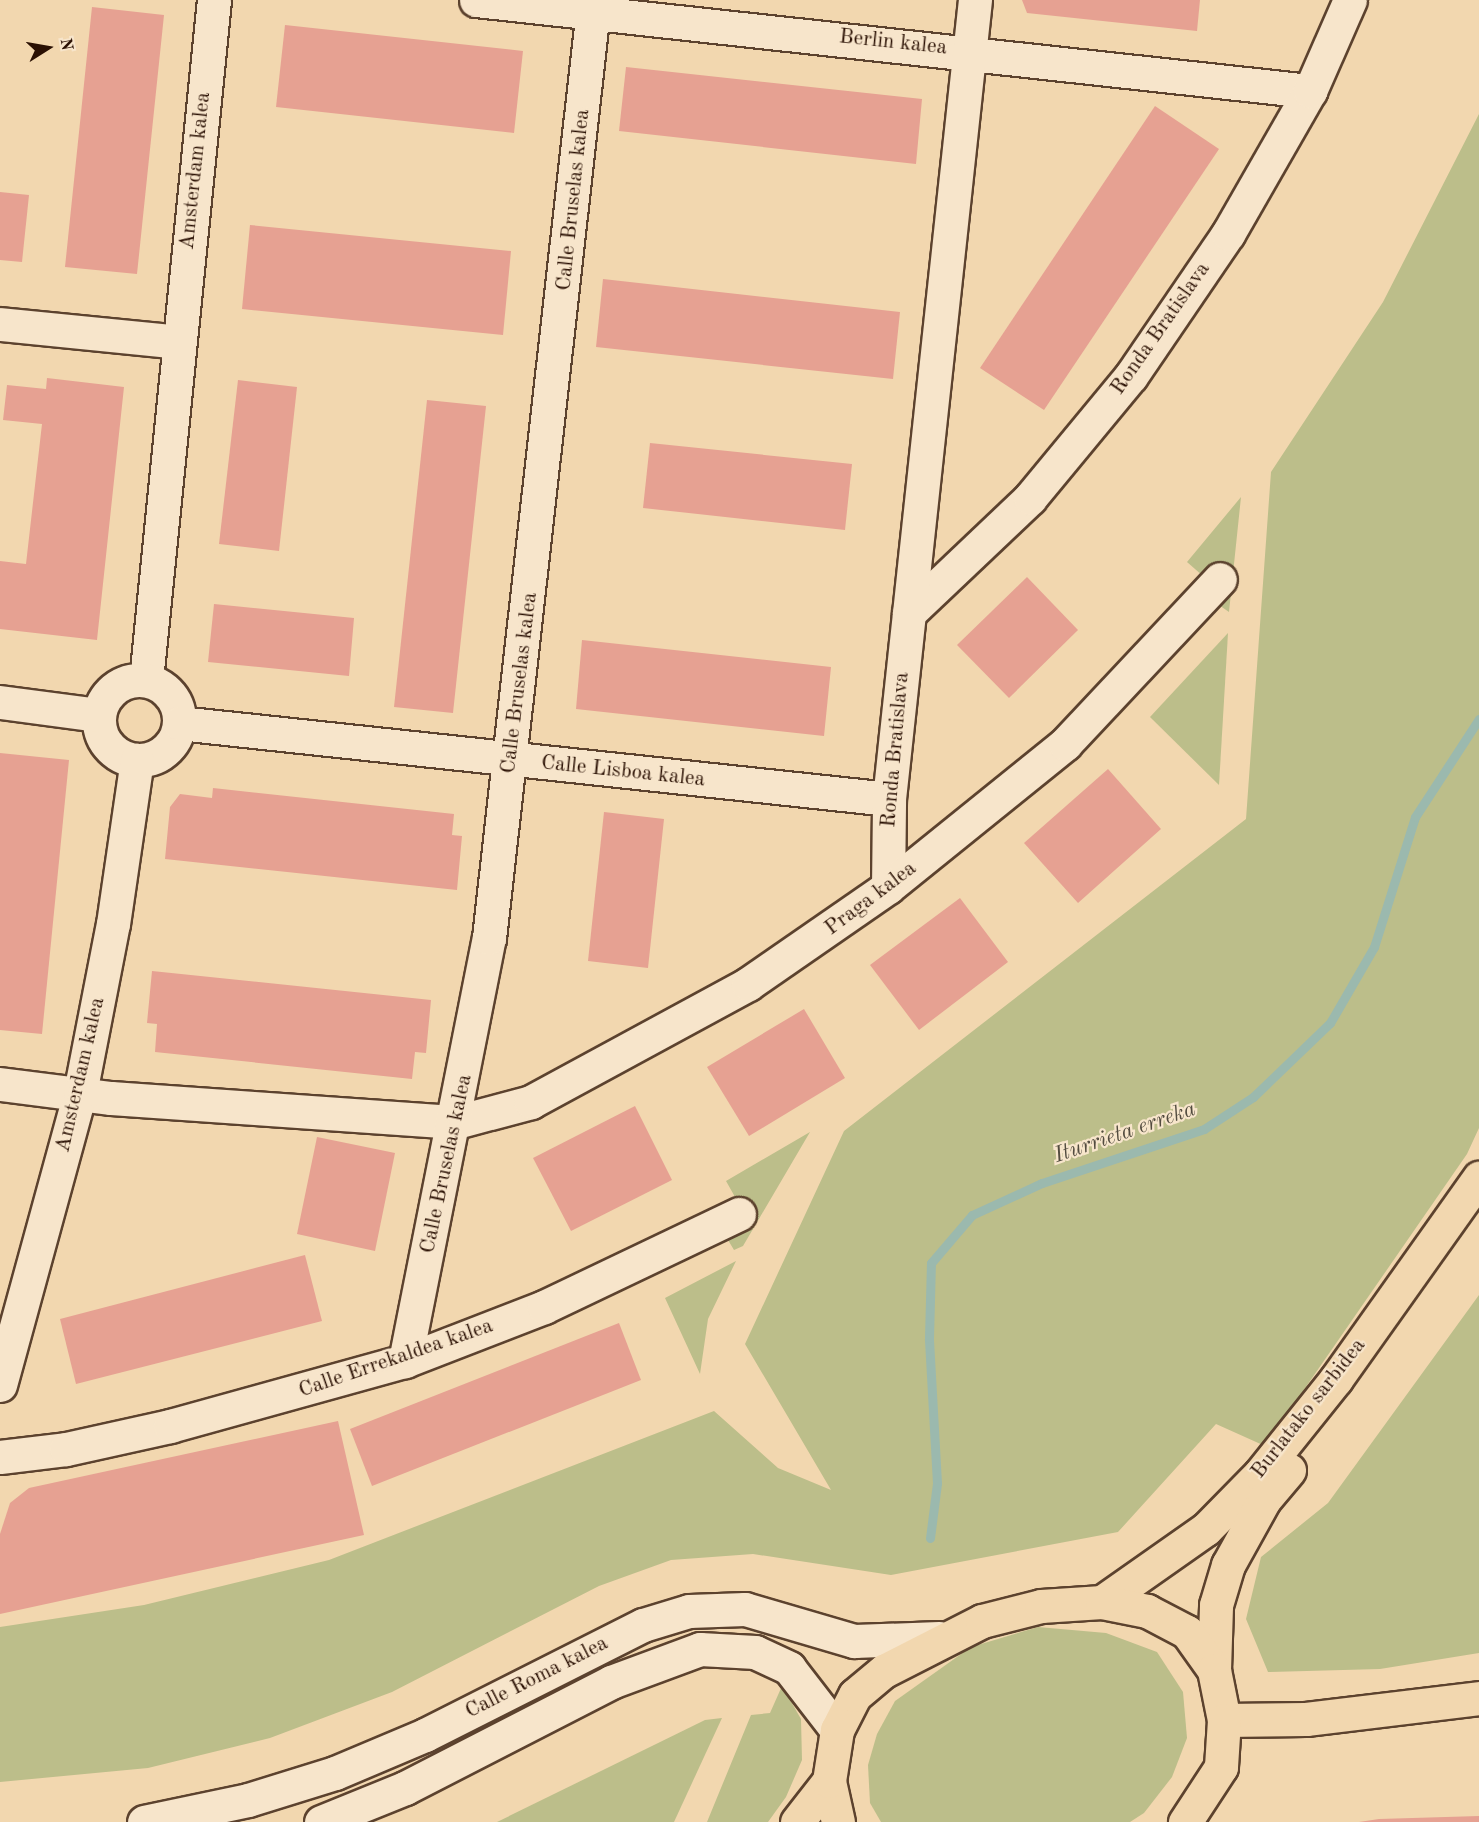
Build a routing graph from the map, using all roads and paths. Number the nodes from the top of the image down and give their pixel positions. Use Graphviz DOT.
graph roads {
  1 [pos="214,0"];
  2 [pos="476,0"];
  3 [pos="975,0"];
  4 [pos="1350,0"];
  5 [pos="593,6"];
  6 [pos="968,51"];
  7 [pos="1310,91"];
  8 [pos="0,324"];
  9 [pos="179,342"];
  10 [pos="1220,579"];
  11 [pos="909,613"];
  12 [pos="146,680"];
  13 [pos="0,702"];
  14 [pos="99,715"];
  15 [pos="179,723"];
  16 [pos="136,760"];
  17 [pos="512,760"];
  18 [pos="889,799"];
  19 [pos="888,887"];
  20 [pos="0,1084"];
  21 [pos="80,1094"];
  22 [pos="456,1122"];
  23 [pos="1479,1178"];
  24 [pos="1479,1209"];
  25 [pos="739,1214"];
  26 [pos="405,1361"];
  27 [pos="0,1385"];
  28 [pos="0,1457"];
  29 [pos="1102,1602"];
  30 [pos="939,1638"];
  31 [pos="1214,1670"];
  32 [pos="1479,1698"];
  33 [pos="1224,1720"];
  34 [pos="837,1730"];
  35 [pos="829,1780"];
  36 [pos="144,1822"];
  37 [pos="321,1822"];
  38 [pos="797,1822"];
  39 [pos="838,1822"];
  40 [pos="1185,1822"];
  1 -- 9 [label="street, Amsterdam kalea"];
  2 -- 5 [label="street, Berlin kalea"];
  3 -- 6 [label="street, Ronda Bratislava"];
  4 -- 7 [label="street, Ronda Bratislava"];
  5 -- 6 [label="street, Berlin kalea"];
  5 -- 17 [label="street, Calle Bruselas kalea"];
  6 -- 7 [label="street, Berlin kalea"];
  6 -- 11 [label="street, Ronda Bratislava"];
  7 -- 11 [label="street, Ronda Bratislava"];
  8 -- 9 [label="street"];
  9 -- 12 [label="street, Amsterdam kalea"];
  10 -- 19 [label="street, Praga kalea"];
  11 -- 18 [label="street, Ronda Bratislava"];
  12 -- 14 [label="street"];
  12 -- 15 [label="street"];
  13 -- 14 [label="street"];
  14 -- 16 [label="street"];
  15 -- 16 [label="street"];
  15 -- 17 [label="street, Calle Lisboa kalea"];
  16 -- 21 [label="street, Amsterdam kalea"];
  17 -- 18 [label="street, Calle Lisboa kalea"];
  17 -- 22 [label="street, Calle Bruselas kalea"];
  18 -- 19 [label="street, Ronda Bratislava"];
  19 -- 22 [label="street, Praga kalea"];
  20 -- 21 [label="street, Praga kalea"];
  21 -- 22 [label="street, Praga kalea"];
  21 -- 27 [label="street, Amsterdam kalea"];
  22 -- 26 [label="street, Calle Bruselas kalea"];
  23 -- 29 [label="main road, Burlatako sarbidea"];
  24 -- 31 [label="main road, Burlatako sarbidea"];
  25 -- 26 [label="street, Calle Errekaldea kalea"];
  26 -- 28 [label="street, Calle Errekaldea kalea"];
  29 -- 30 [label="main road"];
  29 -- 31 [label="main road"];
  30 -- 34 [label="main road"];
  30 -- 36 [label="street, Calle Roma kalea"];
  31 -- 33 [label="main road"];
  32 -- 33 [label="main road"];
  33 -- 40 [label="main road"];
  34 -- 35 [label="main road"];
  34 -- 37 [label="street, Calle Roma kalea"];
  35 -- 38 [label="main road"];
  35 -- 39 [label="main road"];
}
